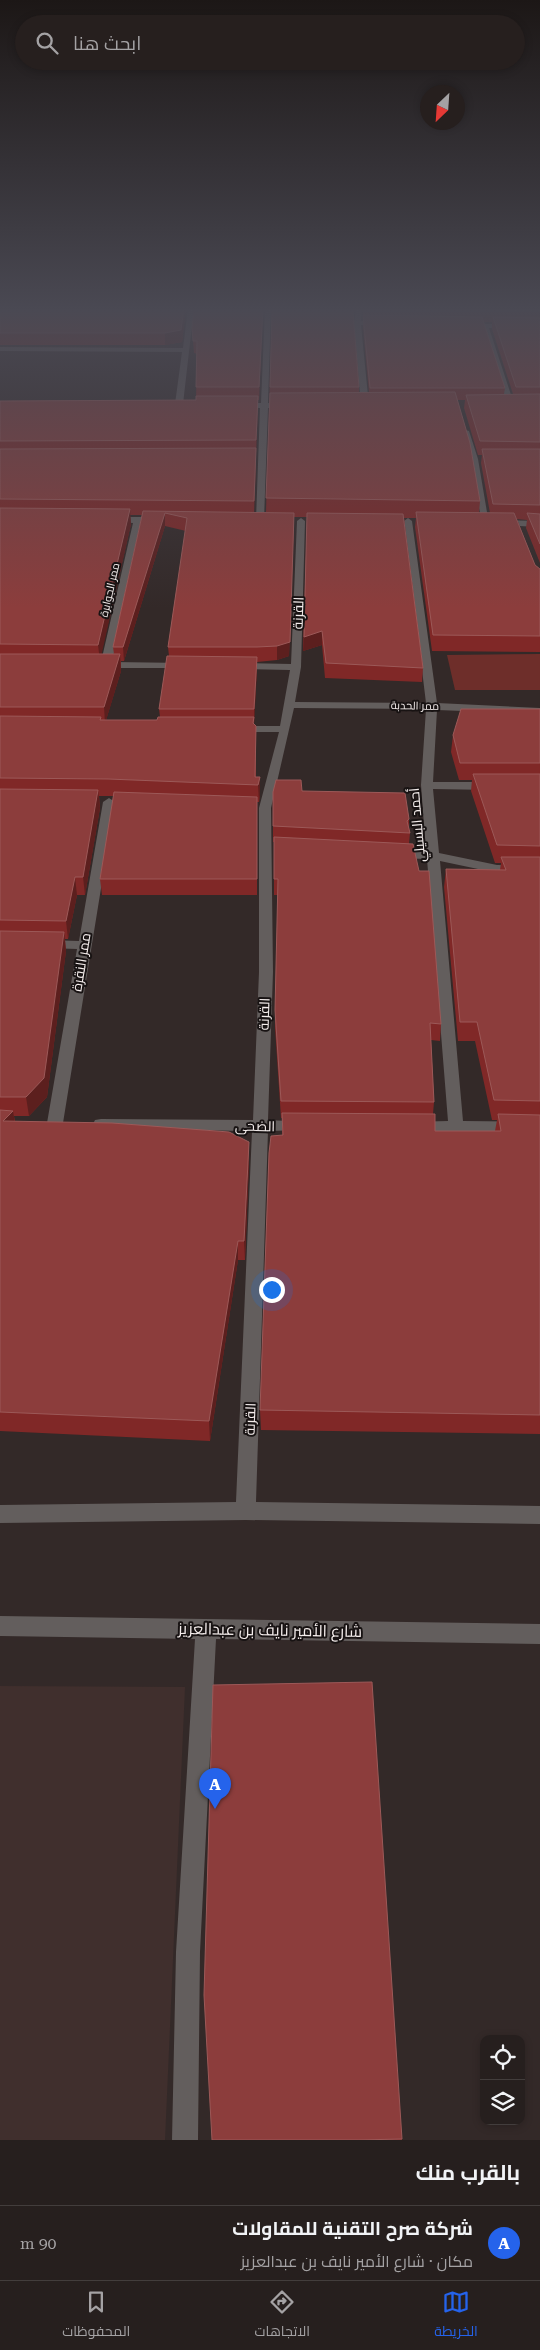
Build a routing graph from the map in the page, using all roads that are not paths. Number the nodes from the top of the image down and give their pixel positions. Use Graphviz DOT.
graph roads {
  1 [pos="264,408"];
  2 [pos="463,423"];
  3 [pos="251,458"];
  4 [pos="260,458"];
  5 [pos="474,459"];
  6 [pos="483,459"];
  7 [pos="99,520"];
  8 [pos="138,520"];
  9 [pos="176,520"];
  10 [pos="259,520"];
  11 [pos="302,521"];
  12 [pos="407,521"];
  13 [pos="540,524"];
  14 [pos="87,665"];
  15 [pos="106,665"];
  16 [pos="201,666"];
  17 [pos="220,666"];
  18 [pos="296,667"];
  19 [pos="289,705"];
  20 [pos="432,706"];
  21 [pos="540,711"];
  22 [pos="225,729"];
  23 [pos="285,729"];
  24 [pos="427,786"];
  25 [pos="502,786"];
  26 [pos="109,802"];
  27 [pos="385,854"];
  28 [pos="435,856"];
  29 [pos="540,870"];
  30 [pos="28,944"];
  31 [pos="84,945"];
  32 [pos="37,1123"];
  33 [pos="55,1123"];
  34 [pos="261,1126"];
  35 [pos="320,1126"];
  36 [pos="397,1126"];
  37 [pos="456,1126"];
  38 [pos="540,1127"];
  39 [pos="246,1511"];
  40 [pos="0,1514"];
  41 [pos="540,1515"];
  42 [pos="0,1626"];
  43 [pos="206,1628"];
  44 [pos="540,1634"];
  45 [pos="185,2140"];
  1 -- 4 [label="street"];
  2 -- 5 [label="street"];
  3 -- 4 [label="street"];
  4 -- 10 [label="street"];
  5 -- 6 [label="street"];
  5 -- 13 [label="street"];
  7 -- 8 [label="street"];
  8 -- 9 [label="street"];
  8 -- 15 [label="street, ممر الجوابرة"];
  11 -- 18 [label="street, القرنة"];
  12 -- 20 [label="street, أحمد البسيلي"];
  14 -- 15 [label="street"];
  15 -- 16 [label="street"];
  17 -- 18 [label="street"];
  18 -- 19 [label="street, القرنة"];
  19 -- 20 [label="street, ممر الحدبة"];
  19 -- 23 [label="street, القرنة"];
  20 -- 21 [label="street, ممر الحدبة"];
  20 -- 24 [label="street, أحمد البسيلي"];
  22 -- 23 [label="street"];
  23 -- 34 [label="street, القرنة"];
  24 -- 25 [label="street"];
  24 -- 28 [label="street, أحمد البسيلي"];
  26 -- 31 [label="street, ممر النقرة"];
  27 -- 28 [label="street"];
  28 -- 29 [label="street"];
  28 -- 37 [label="street, أحمد البسيلي"];
  30 -- 31 [label="street"];
  31 -- 33 [label="street, ممر النقرة"];
  32 -- 33 [label="street, الضحى"];
  33 -- 34 [label="street, الضحى"];
  34 -- 35 [label="street, الضحى"];
  34 -- 39 [label="street, القرنة"];
  36 -- 37 [label="street"];
  37 -- 38 [label="street"];
  39 -- 40 [label="street"];
  39 -- 41 [label="street"];
  42 -- 43 [label="street, شارع الأمير نايف بن عبدالعزيز"];
  43 -- 44 [label="street, شارع الأمير نايف بن عبدالعزيز"];
  43 -- 45 [label="street"];
}
